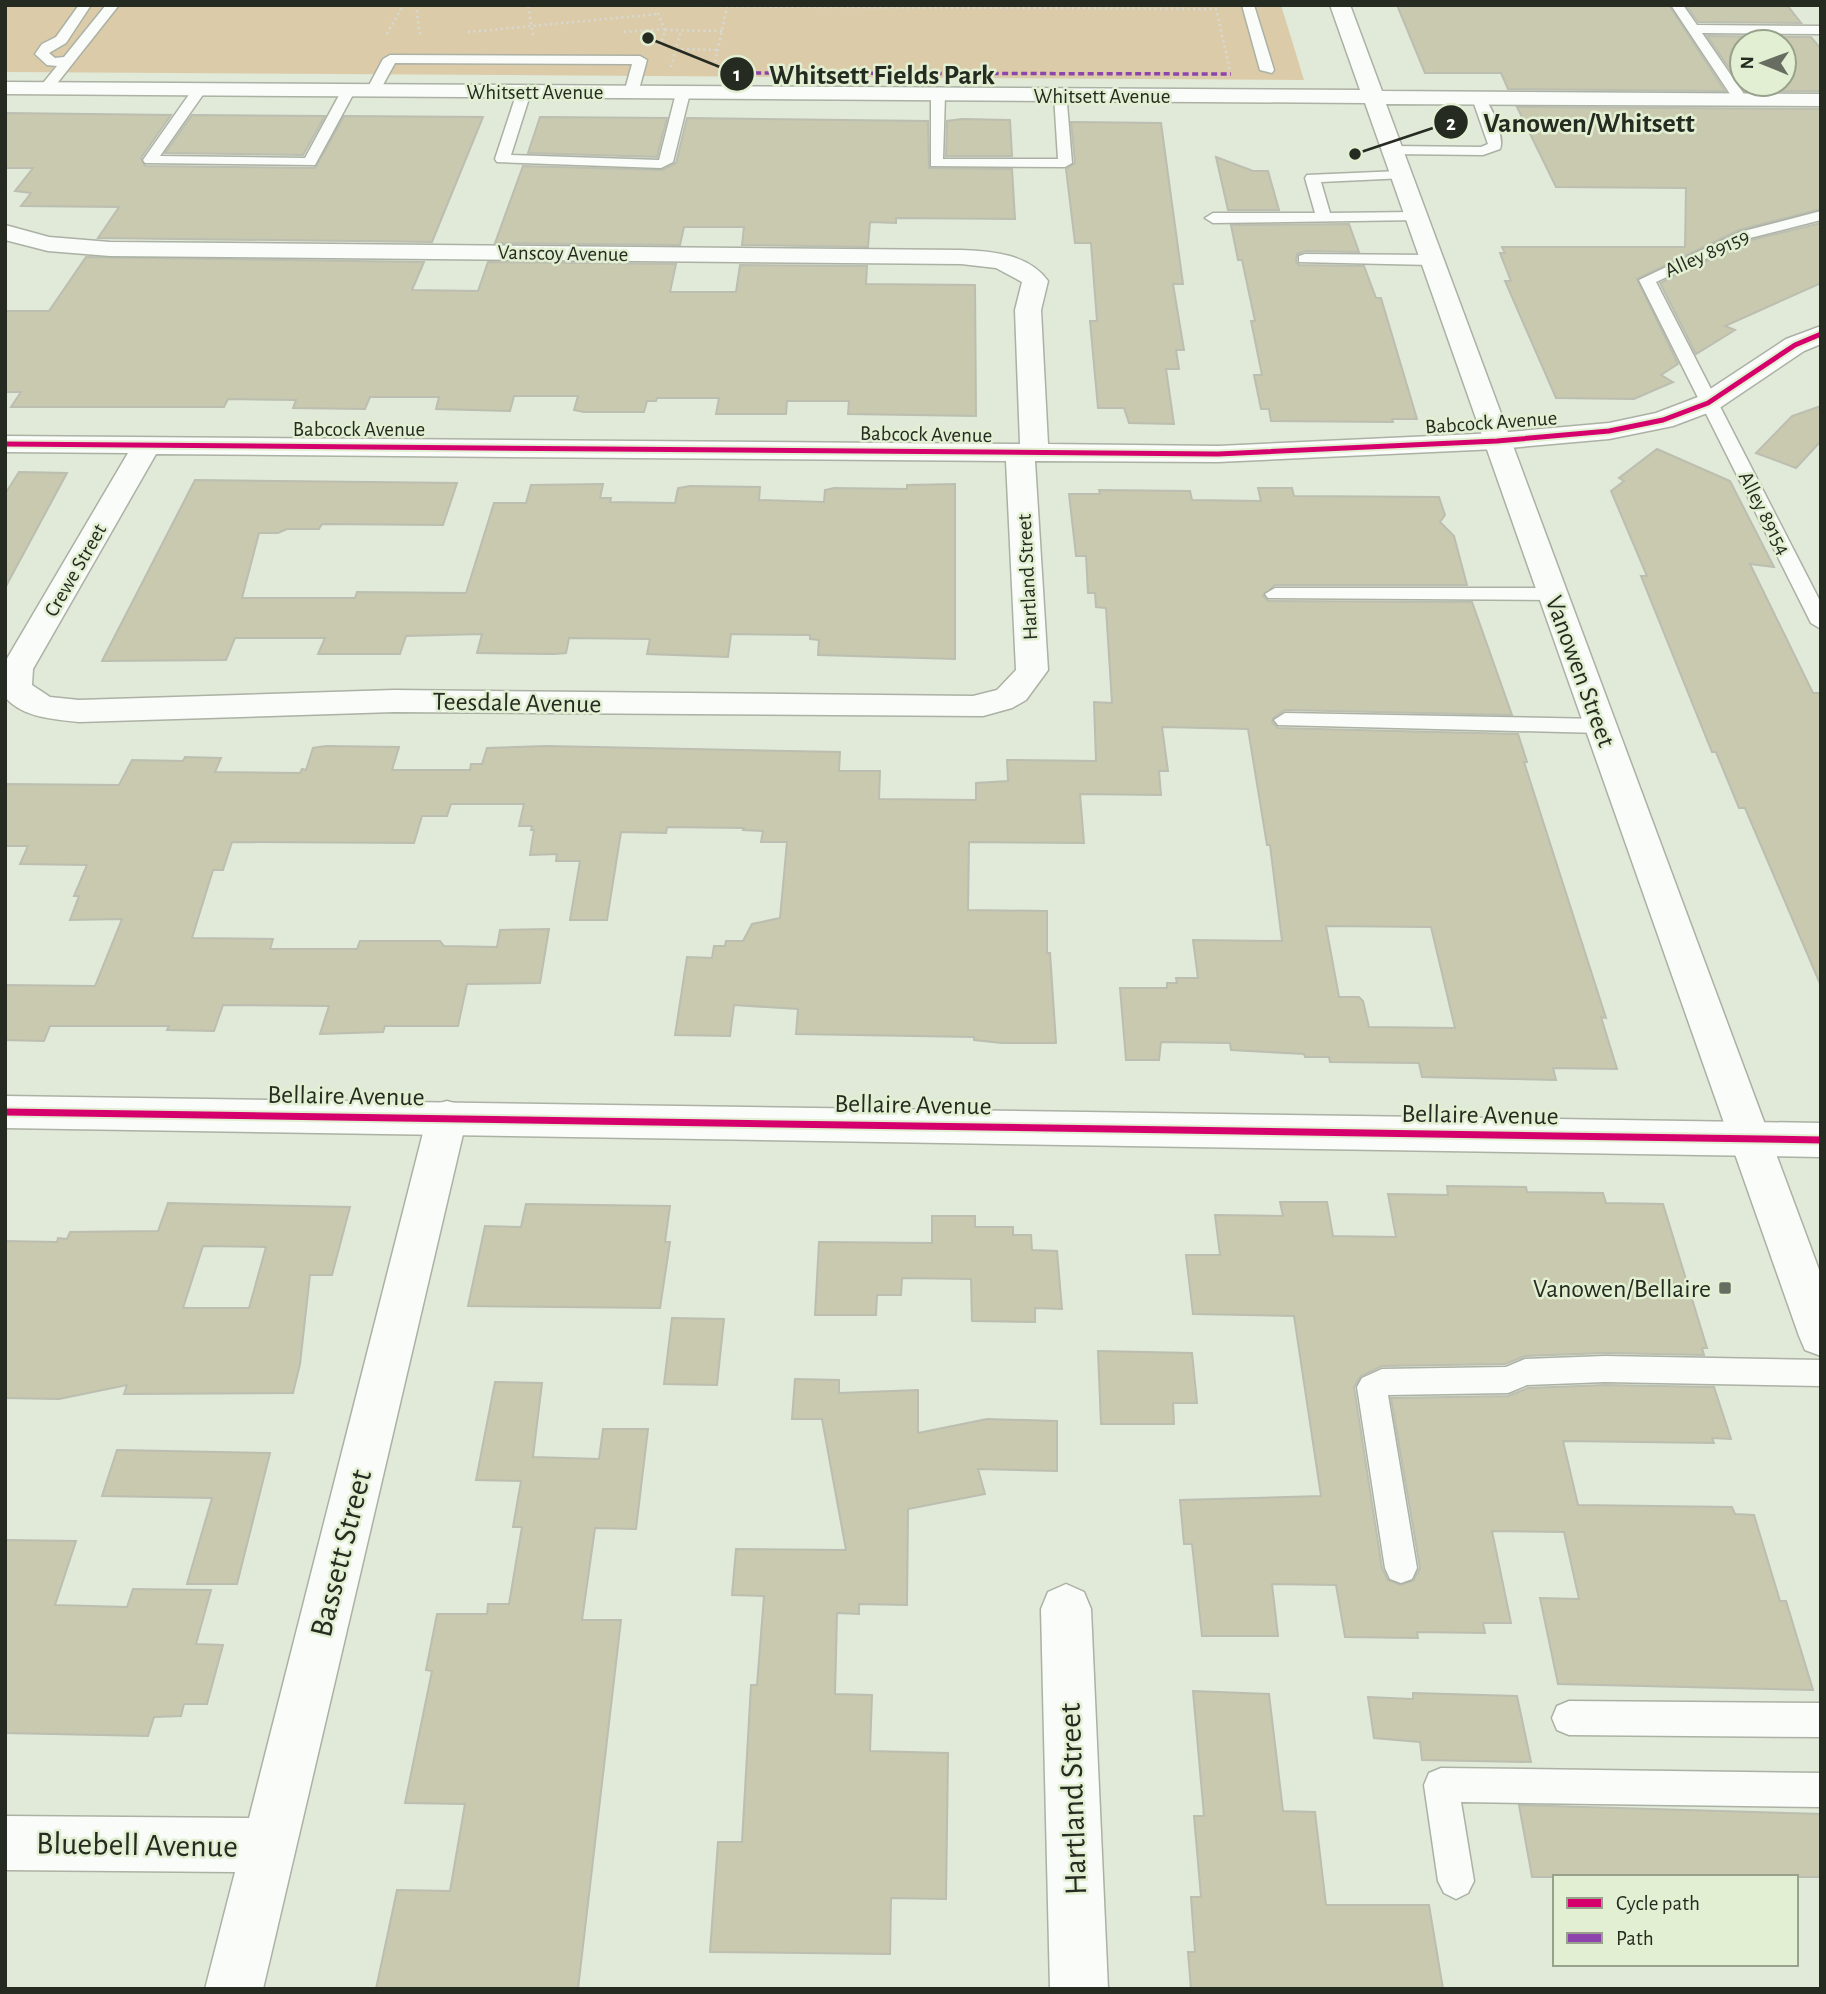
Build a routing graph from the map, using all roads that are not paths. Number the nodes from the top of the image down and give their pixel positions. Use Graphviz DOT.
graph roads {
  1 [pos="85,5"];
  2 [pos="113,5"];
  3 [pos="1248,5"];
  4 [pos="1340,5"];
  5 [pos="1677,5"];
  6 [pos="1693,29"];
  7 [pos="1821,30"];
  8 [pos="68,61"];
  9 [pos="1267,70"];
  10 [pos="5,88"];
  11 [pos="46,88"];
  12 [pos="200,89"];
  13 [pos="348,91"];
  14 [pos="373,91"];
  15 [pos="524,92"];
  16 [pos="631,93"];
  17 [pos="683,93"];
  18 [pos="938,96"];
  19 [pos="1061,96"];
  20 [pos="1373,97"];
  21 [pos="1479,98"];
  22 [pos="1741,100"];
  23 [pos="1821,100"];
  24 [pos="1392,150"];
  25 [pos="1400,175"];
  26 [pos="1821,215"];
  27 [pos="1324,217"];
  28 [pos="1415,217"];
  29 [pos="1213,218"];
  30 [pos="5,232"];
  31 [pos="1305,259"];
  32 [pos="1431,260"];
  33 [pos="1015,266"];
  34 [pos="1821,334"];
  35 [pos="1708,403"];
  36 [pos="1497,441"];
  37 [pos="5,444"];
  38 [pos="147,445"];
  39 [pos="1027,453"];
  40 [pos="1275,594"];
  41 [pos="1553,594"];
  42 [pos="1821,623"];
  43 [pos="1013,696"];
  44 [pos="22,697"];
  45 [pos="1285,720"];
  46 [pos="1600,726"];
  47 [pos="5,1112"];
  48 [pos="447,1117"];
  49 [pos="1749,1139"];
  50 [pos="1821,1140"];
  51 [pos="1821,1336"];
  52 [pos="1821,1373"];
  53 [pos="1401,1568"];
  54 [pos="1066,1609"];
  55 [pos="1569,1718"];
  56 [pos="1821,1720"];
  57 [pos="1821,1790"];
  58 [pos="5,1843"];
  59 [pos="268,1845"];
  60 [pos="1456,1881"];
  61 [pos="234,1989"];
  62 [pos="1079,1989"];
  1 -- 8 [label="lane"];
  2 -- 8 [label="lane"];
  3 -- 9 [label="lane"];
  4 -- 20 [label="street, Vanowen Street"];
  5 -- 6 [label="lane"];
  6 -- 7 [label="lane"];
  6 -- 22 [label="lane"];
  8 -- 11 [label="lane"];
  10 -- 11 [label="street, Whitsett Avenue"];
  11 -- 12 [label="street, Whitsett Avenue"];
  12 -- 13 [label="street, Whitsett Avenue"];
  12 -- 13 [label="lane"];
  13 -- 14 [label="street, Whitsett Avenue"];
  14 -- 15 [label="street, Whitsett Avenue"];
  14 -- 16 [label="lane"];
  15 -- 16 [label="street, Whitsett Avenue"];
  15 -- 17 [label="lane"];
  16 -- 17 [label="street, Whitsett Avenue"];
  17 -- 18 [label="street, Whitsett Avenue"];
  18 -- 19 [label="street, Whitsett Avenue"];
  18 -- 19 [label="lane"];
  19 -- 20 [label="street, Whitsett Avenue"];
  20 -- 21 [label="street, Whitsett Avenue"];
  20 -- 24 [label="street, Vanowen Street"];
  21 -- 22 [label="street, Whitsett Avenue"];
  21 -- 24 [label="lane"];
  22 -- 23 [label="street, Whitsett Avenue"];
  24 -- 25 [label="street, Vanowen Street"];
  25 -- 27 [label="lane"];
  25 -- 28 [label="street, Vanowen Street"];
  26 -- 35 [label="lane, Alley 89159"];
  27 -- 28 [label="lane"];
  27 -- 29 [label="lane"];
  28 -- 32 [label="street, Vanowen Street"];
  30 -- 33 [label="street, Vanscoy Avenue"];
  31 -- 32 [label="lane"];
  32 -- 36 [label="street, Vanowen Street"];
  33 -- 39 [label="street, Hartland Street"];
  34 -- 35 [label="street, Babcock Avenue"];
  35 -- 36 [label="street, Babcock Avenue"];
  35 -- 42 [label="lane, Alley 89154"];
  36 -- 39 [label="street, Babcock Avenue"];
  36 -- 41 [label="street, Vanowen Street"];
  37 -- 38 [label="street, Babcock Avenue"];
  38 -- 39 [label="street, Babcock Avenue"];
  38 -- 44 [label="street, Crewe Street"];
  39 -- 43 [label="street, Hartland Street"];
  40 -- 41 [label="lane"];
  41 -- 46 [label="street, Vanowen Street"];
  43 -- 44 [label="street, Teesdale Avenue"];
  45 -- 46 [label="lane"];
  46 -- 49 [label="street, Vanowen Street"];
  47 -- 48 [label="street, Bellaire Avenue"];
  48 -- 49 [label="street, Bellaire Avenue"];
  48 -- 59 [label="street, Bassett Street"];
  49 -- 50 [label="street, Bellaire Avenue"];
  49 -- 51 [label="street, Vanowen Street"];
  52 -- 53 [label="lane"];
  54 -- 62 [label="street, Hartland Street"];
  55 -- 56 [label="lane"];
  57 -- 60 [label="lane"];
  58 -- 59 [label="street, Bluebell Avenue"];
  59 -- 61 [label="street, Bassett Street"];
}
